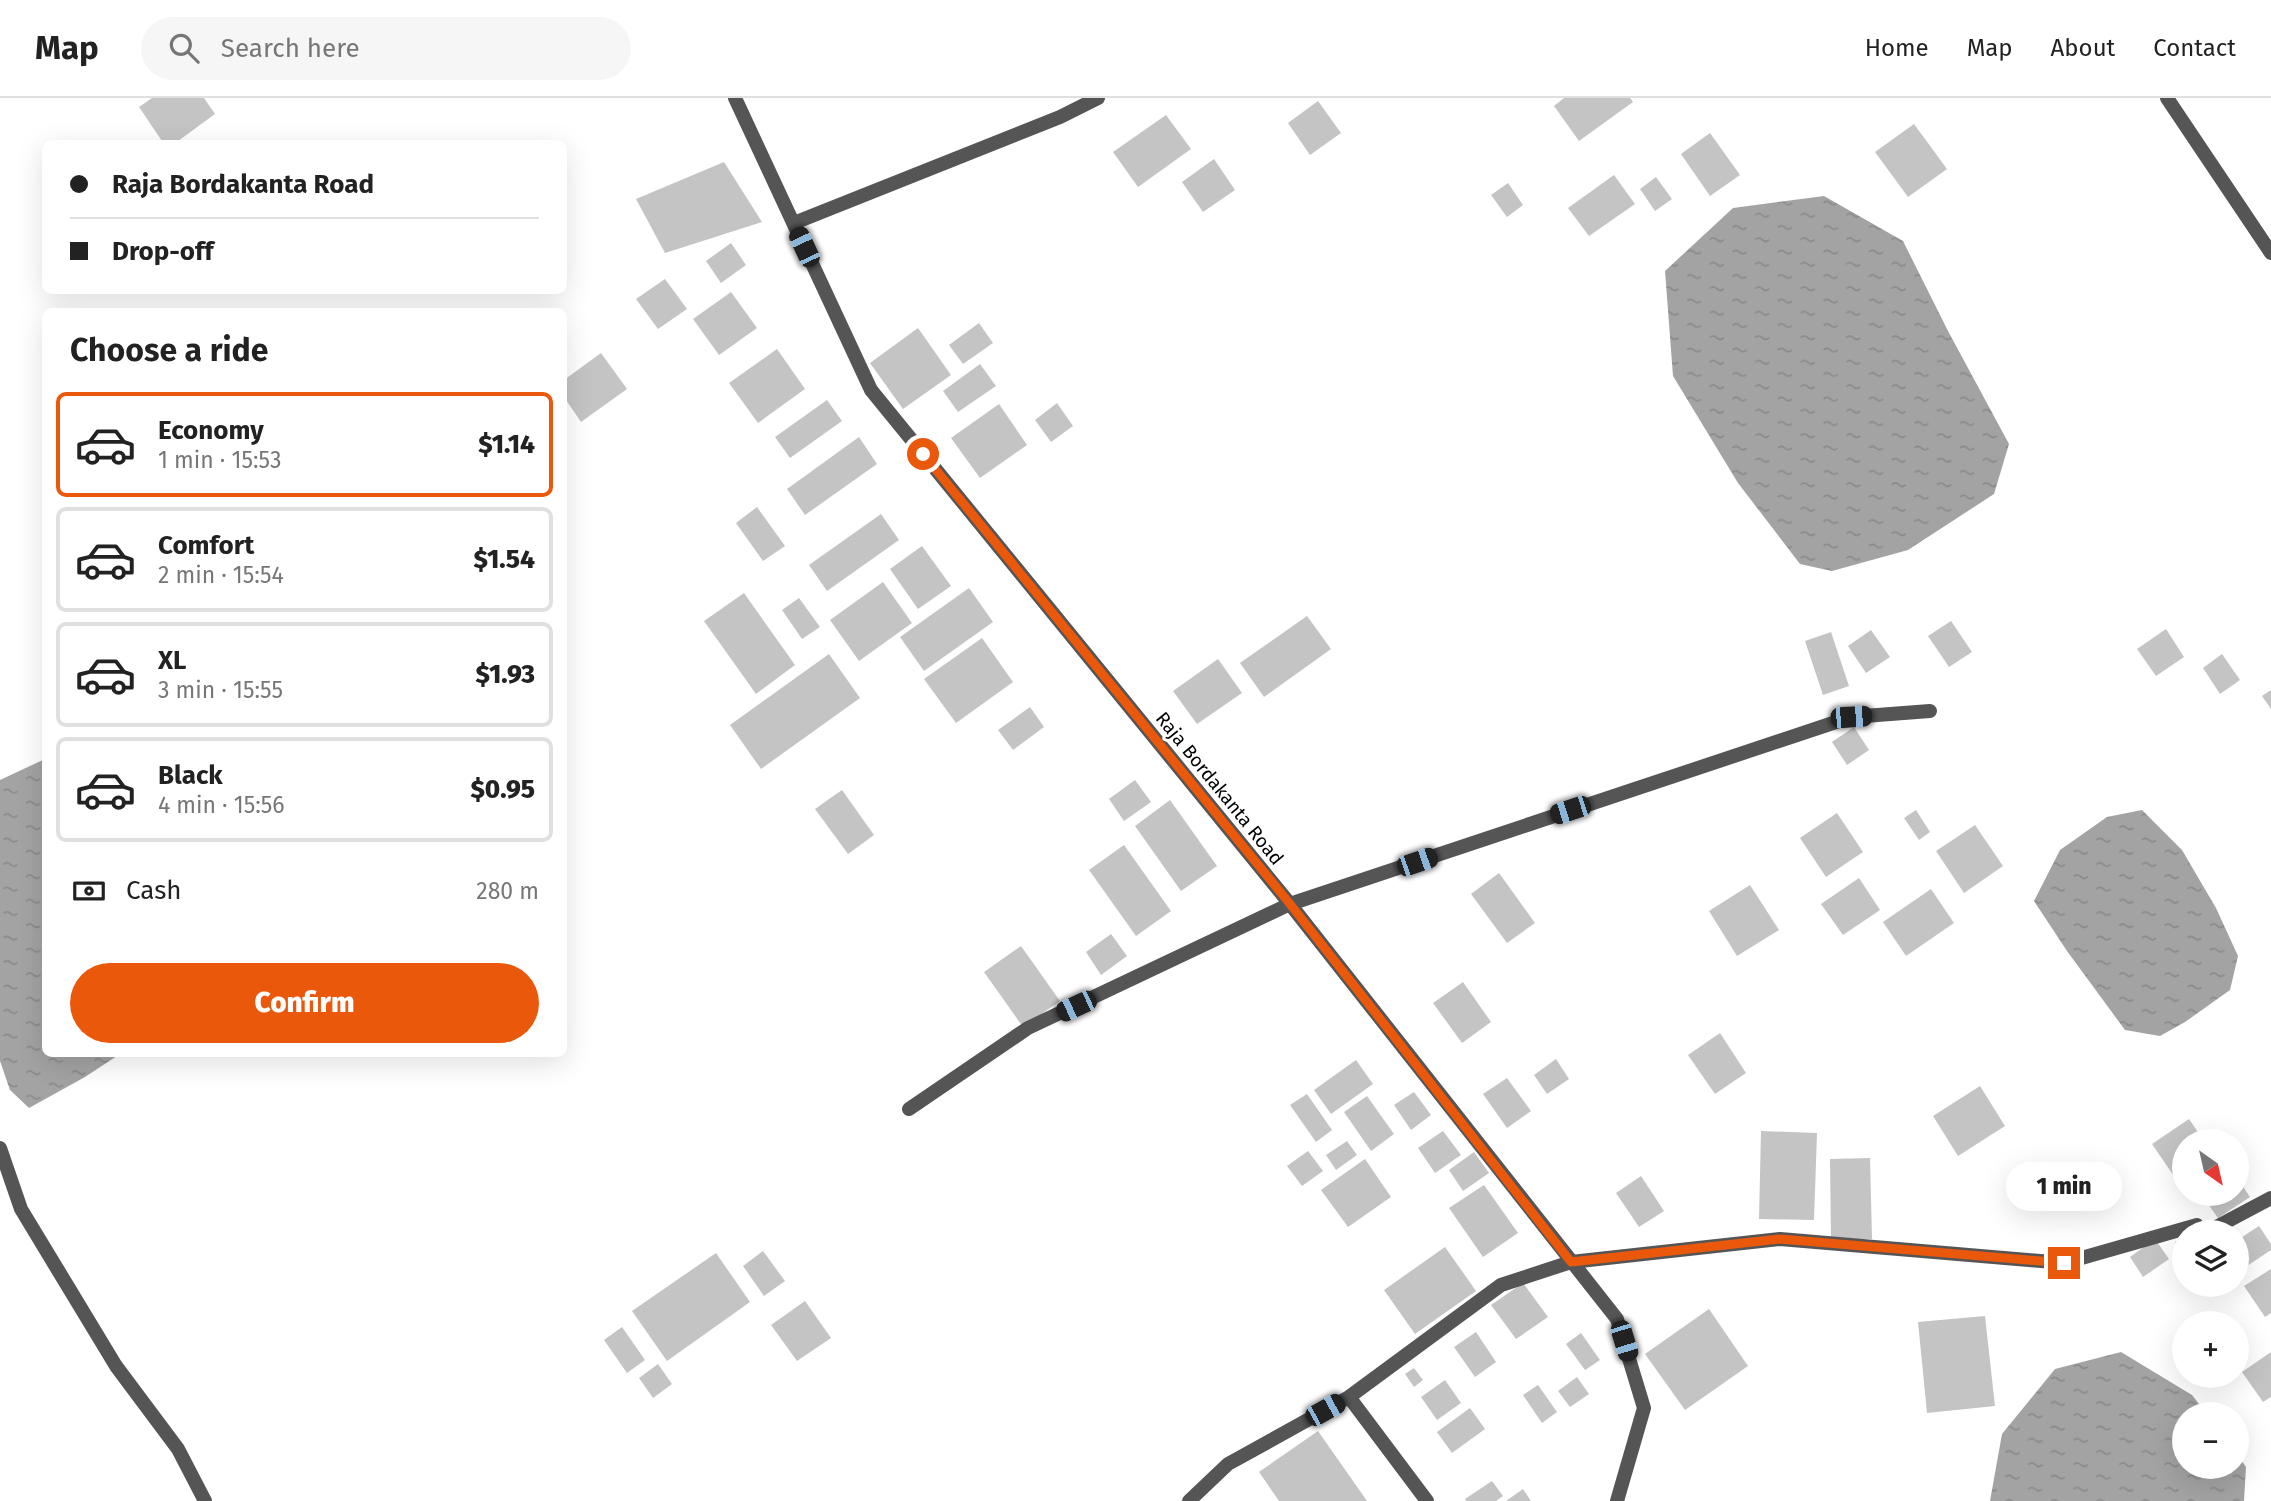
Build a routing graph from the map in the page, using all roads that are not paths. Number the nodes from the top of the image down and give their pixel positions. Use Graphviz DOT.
graph roads {
  1 [pos="735,98"];
  2 [pos="1098,98"];
  3 [pos="2167,98"];
  4 [pos="793,223"];
  5 [pos="2271,253"];
  6 [pos="1930,711"];
  7 [pos="1290,904"];
  8 [pos="909,1109"];
  9 [pos="0,1148"];
  10 [pos="2271,1198"];
  11 [pos="2230,1220"];
  12 [pos="2172,1232"];
  13 [pos="1571,1262"];
  14 [pos="1349,1397"];
  15 [pos="205,1501"];
  16 [pos="1189,1501"];
  17 [pos="1427,1501"];
  18 [pos="1617,1501"];
  1 -- 4 [label="street, Raja Bordakanta Road"];
  2 -- 4 [label="street"];
  3 -- 5 [label="street"];
  4 -- 7 [label="street, Raja Bordakanta Road"];
  6 -- 7 [label="street"];
  7 -- 8 [label="street"];
  7 -- 13 [label="street, Raja Bordakanta Road"];
  9 -- 15 [label="street"];
  10 -- 11 [label="street"];
  12 -- 13 [label="street"];
  13 -- 14 [label="street"];
  13 -- 18 [label="street, Raja Bordakanta Road"];
  14 -- 16 [label="street"];
  14 -- 17 [label="street"];
}
